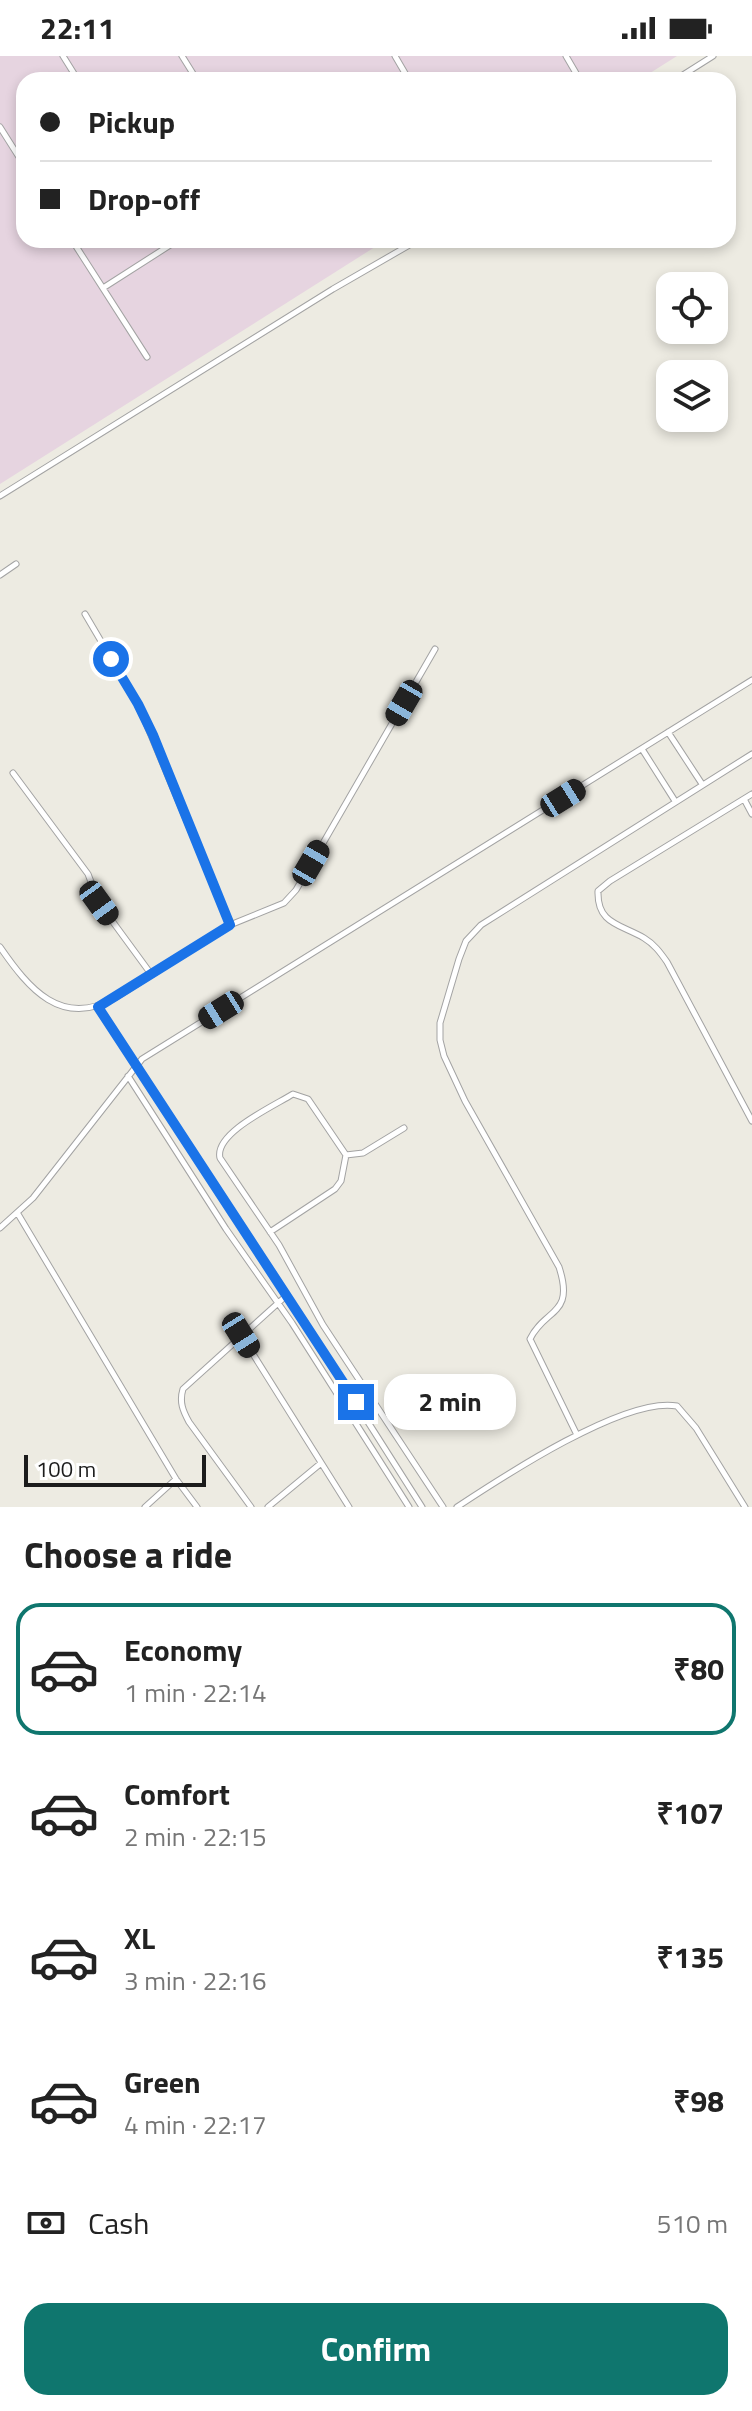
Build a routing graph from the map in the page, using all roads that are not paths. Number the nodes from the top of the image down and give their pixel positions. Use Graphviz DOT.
graph roads {
  1 [pos="713,56"];
  2 [pos="688,72"];
  3 [pos="0,127"];
  4 [pos="16,152"];
  5 [pos="77,248"];
  6 [pos="166,248"];
  7 [pos="404,248"];
  8 [pos="103,288"];
  9 [pos="147,357"];
  10 [pos="0,496"];
  11 [pos="16,564"];
  12 [pos="0,575"];
  13 [pos="85,614"];
  14 [pos="435,649"];
  15 [pos="752,680"];
  16 [pos="668,732"];
  17 [pos="642,749"];
  18 [pos="752,754"];
  19 [pos="13,773"];
  20 [pos="702,784"];
  21 [pos="752,794"];
  22 [pos="744,799"];
  23 [pos="675,801"];
  24 [pos="752,814"];
  25 [pos="230,925"];
  26 [pos="0,947"];
  27 [pos="151,974"];
  28 [pos="98,1007"];
  29 [pos="135,1066"];
  30 [pos="128,1075"];
  31 [pos="752,1121"];
  32 [pos="404,1128"];
  33 [pos="346,1155"];
  34 [pos="18,1214"];
  35 [pos="0,1228"];
  36 [pos="270,1232"];
  37 [pos="287,1295"];
  38 [pos="277,1303"];
  39 [pos="241,1335"];
  40 [pos="577,1435"];
  41 [pos="320,1464"];
  42 [pos="176,1479"];
  43 [pos="145,1507"];
  44 [pos="197,1507"];
  45 [pos="251,1507"];
  46 [pos="268,1507"];
  47 [pos="349,1507"];
  48 [pos="409,1507"];
  49 [pos="422,1507"];
  50 [pos="443,1507"];
  51 [pos="457,1507"];
  52 [pos="745,1507"];
  1 -- 2 [label="lane"];
  3 -- 4 [label="lane"];
  5 -- 8 [label="lane"];
  6 -- 8 [label="lane"];
  7 -- 10 [label="lane"];
  8 -- 9 [label="lane"];
  11 -- 12 [label="lane"];
  13 -- 25 [label="lane"];
  14 -- 25 [label="lane"];
  15 -- 16 [label="lane"];
  16 -- 17 [label="lane"];
  16 -- 20 [label="lane"];
  17 -- 23 [label="lane"];
  17 -- 29 [label="lane"];
  18 -- 20 [label="lane"];
  19 -- 27 [label="lane"];
  20 -- 23 [label="lane"];
  21 -- 22 [label="lane"];
  22 -- 24 [label="lane"];
  22 -- 31 [label="lane"];
  23 -- 40 [label="lane"];
  25 -- 27 [label="lane"];
  26 -- 28 [label="lane"];
  27 -- 28 [label="lane"];
  28 -- 29 [label="lane"];
  29 -- 30 [label="lane"];
  29 -- 37 [label="lane"];
  30 -- 34 [label="lane"];
  30 -- 38 [label="lane"];
  32 -- 33 [label="lane"];
  33 -- 36 [label="lane"];
  33 -- 36 [label="lane"];
  34 -- 35 [label="lane"];
  34 -- 42 [label="lane"];
  36 -- 50 [label="lane"];
  37 -- 38 [label="lane"];
  37 -- 49 [label="lane"];
  38 -- 39 [label="lane"];
  38 -- 48 [label="lane"];
  39 -- 41 [label="lane"];
  39 -- 45 [label="lane"];
  40 -- 51 [label="lane"];
  40 -- 52 [label="lane"];
  41 -- 46 [label="lane"];
  41 -- 47 [label="lane"];
  42 -- 43 [label="lane"];
  42 -- 44 [label="lane"];
}
